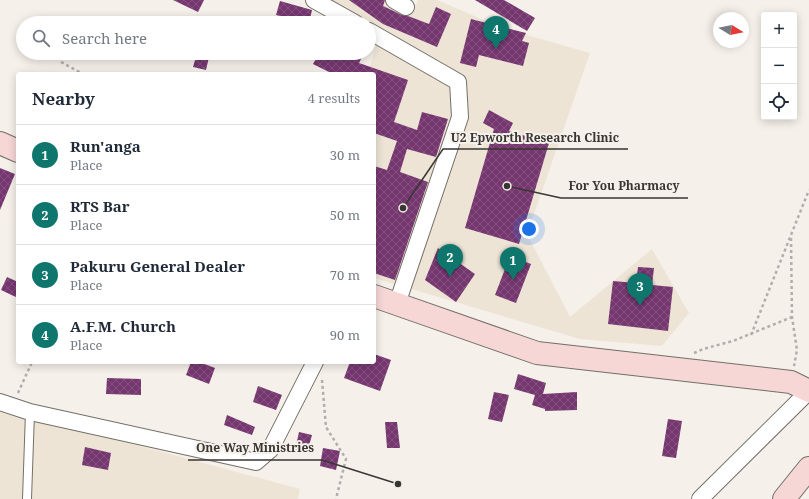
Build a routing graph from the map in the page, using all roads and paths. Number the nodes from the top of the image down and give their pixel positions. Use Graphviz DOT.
graph roads {
  1 [pos="314,0"];
  2 [pos="343,16"];
  3 [pos="376,35"];
  4 [pos="61,62"];
  5 [pos="79,72"];
  6 [pos="0,143"];
  7 [pos="16,150"];
  8 [pos="809,190"];
  9 [pos="791,235"];
  10 [pos="376,297"];
  11 [pos="397,304"];
  12 [pos="792,317"];
  13 [pos="750,335"];
  14 [pos="689,355"];
  15 [pos="31,364"];
  16 [pos="314,364"];
  17 [pos="322,376"];
  18 [pos="803,388"];
  19 [pos="6,404"];
  20 [pos="30,412"];
  21 [pos="809,468"];
  22 [pos="27,499"];
  23 [pos="336,499"];
  24 [pos="700,499"];
  25 [pos="784,499"];
  1 -- 2 [label="street"];
  3 -- 11 [label="street"];
  4 -- 5 [label="path"];
  6 -- 7 [label="street"];
  8 -- 9 [label="path"];
  9 -- 12 [label="path"];
  9 -- 13 [label="path"];
  10 -- 11 [label="street"];
  11 -- 18 [label="street"];
  12 -- 13 [label="path"];
  12 -- 18 [label="path"];
  13 -- 14 [label="path"];
  15 -- 19 [label="path"];
  16 -- 20 [label="street"];
  17 -- 23 [label="path"];
  18 -- 24 [label="street"];
  19 -- 20 [label="street"];
  20 -- 22 [label="lane"];
  21 -- 25 [label="street"];
}
